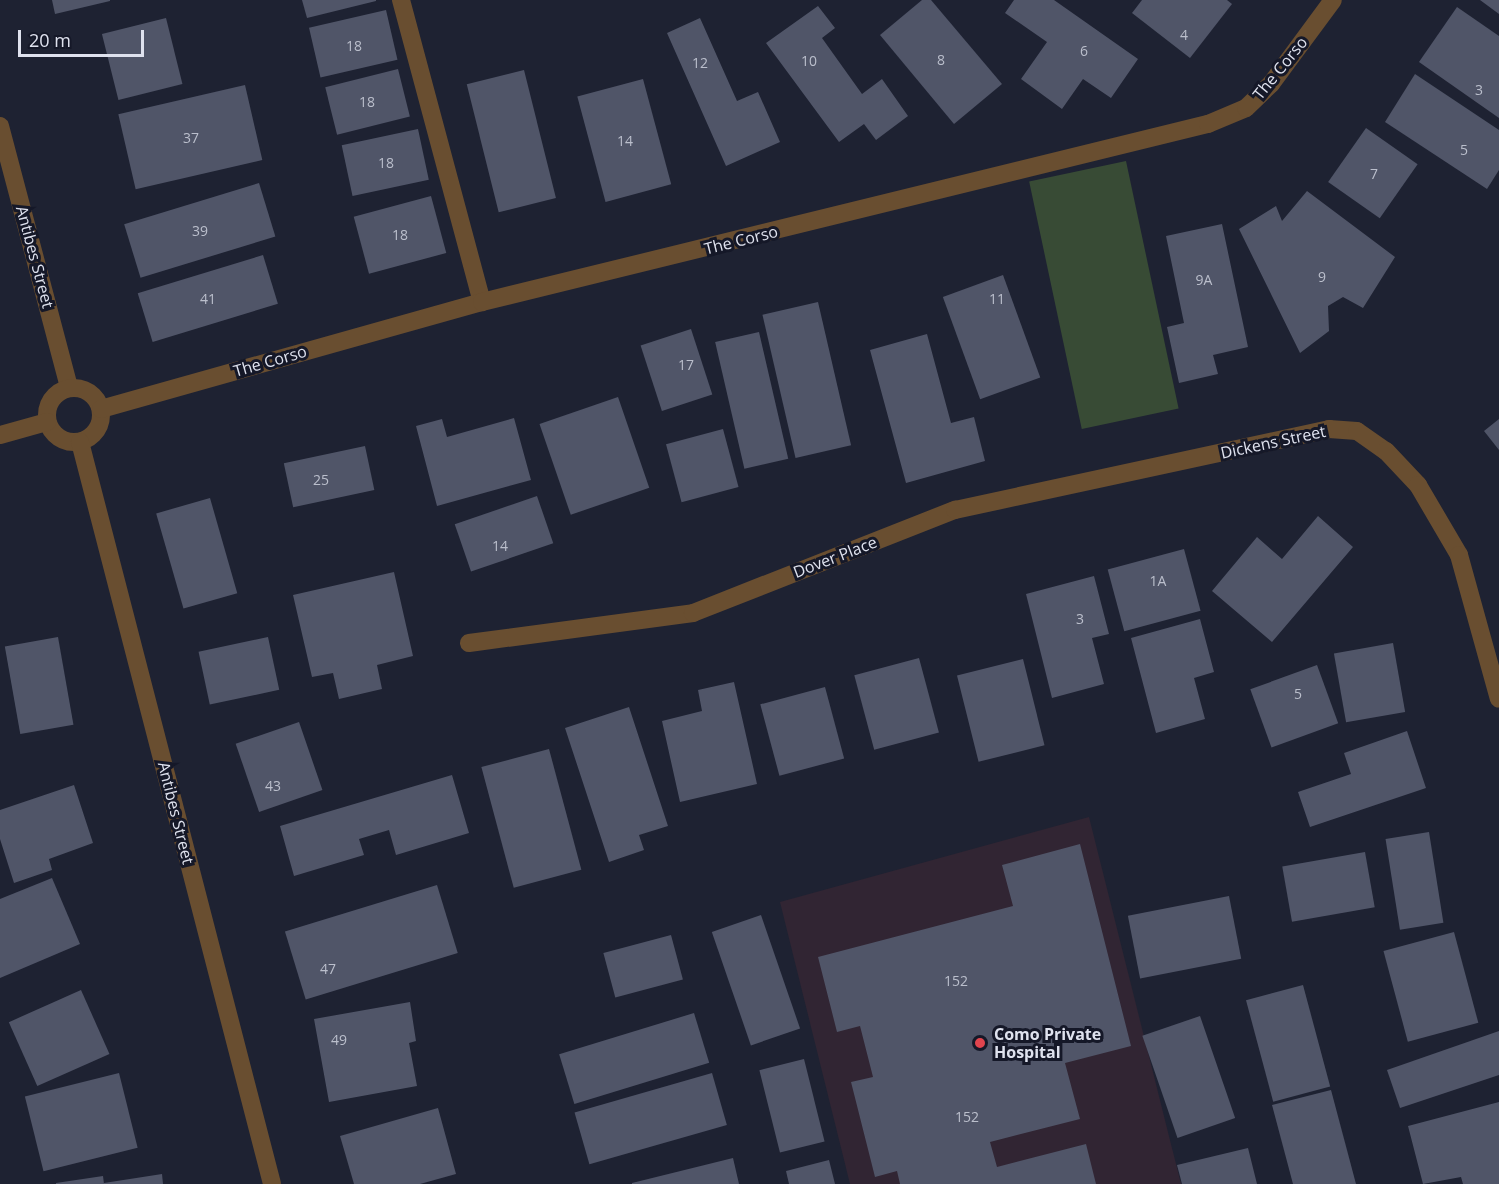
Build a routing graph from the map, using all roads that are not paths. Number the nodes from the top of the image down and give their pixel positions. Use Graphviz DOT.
graph roads {
  1 [pos="401,0"];
  2 [pos="1333,0"];
  3 [pos="0,126"];
  4 [pos="482,302"];
  5 [pos="69,388"];
  6 [pos="101,409"];
  7 [pos="47,422"];
  8 [pos="0,435"];
  9 [pos="80,442"];
  10 [pos="1200,458"];
  11 [pos="469,643"];
  12 [pos="1499,699"];
  13 [pos="272,1184"];
  1 -- 4 [label="street"];
  2 -- 4 [label="street, The Corso"];
  3 -- 5 [label="street, Antibes Street"];
  4 -- 6 [label="street, The Corso"];
  5 -- 6 [label="street"];
  5 -- 7 [label="street"];
  6 -- 9 [label="street"];
  7 -- 8 [label="street"];
  7 -- 9 [label="street"];
  9 -- 13 [label="street, Antibes Street"];
  10 -- 11 [label="street, Dover Place"];
  10 -- 12 [label="street, Dickens Street"];
}
